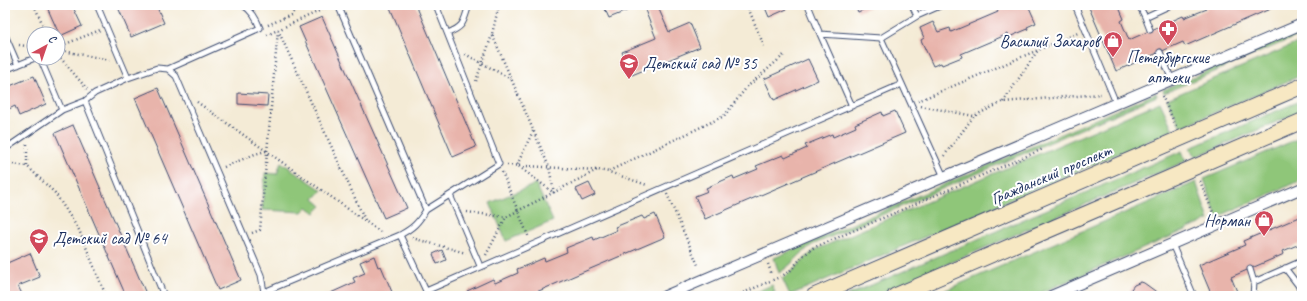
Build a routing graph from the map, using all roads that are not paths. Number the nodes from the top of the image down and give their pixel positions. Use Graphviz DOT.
graph roads {
  1 [pos="97,5"];
  2 [pos="243,5"];
  3 [pos="338,5"];
  4 [pos="436,5"];
  5 [pos="469,5"];
  6 [pos="808,5"];
  7 [pos="912,5"];
  8 [pos="942,5"];
  9 [pos="1075,5"];
  10 [pos="1139,5"];
  11 [pos="1171,5"];
  12 [pos="917,16"];
  13 [pos="1145,17"];
  14 [pos="1302,24"];
  15 [pos="1150,30"];
  16 [pos="448,33"];
  17 [pos="820,34"];
  18 [pos="5,35"];
  19 [pos="880,38"];
  20 [pos="1160,52"];
  21 [pos="26,62"];
  22 [pos="18,65"];
  23 [pos="43,66"];
  24 [pos="168,69"];
  25 [pos="5,70"];
  26 [pos="128,78"];
  27 [pos="1172,80"];
  28 [pos="902,84"];
  29 [pos="1302,86"];
  30 [pos="85,101"];
  31 [pos="1116,104"];
  32 [pos="852,106"];
  33 [pos="62,110"];
  34 [pos="1302,121"];
  35 [pos="5,149"];
  36 [pos="944,177"];
  37 [pos="1302,188"];
  38 [pos="450,195"];
  39 [pos="426,210"];
  40 [pos="400,235"];
  41 [pos="1172,244"];
  42 [pos="1302,261"];
  43 [pos="480,266"];
  44 [pos="1285,268"];
  45 [pos="1250,269"];
  46 [pos="1254,282"];
  47 [pos="264,294"];
  48 [pos="427,294"];
  49 [pos="1302,294"];
  50 [pos="164,296"];
  51 [pos="665,296"];
  52 [pos="814,296"];
  53 [pos="895,296"];
  54 [pos="1051,296"];
  55 [pos="1194,296"];
  56 [pos="1253,296"];
  1 -- 26 [label="lane"];
  2 -- 24 [label="lane"];
  3 -- 39 [label="lane"];
  4 -- 16 [label="lane"];
  5 -- 16 [label="lane"];
  6 -- 17 [label="lane"];
  7 -- 12 [label="lane"];
  8 -- 12 [label="lane"];
  9 -- 31 [label="lane"];
  10 -- 13 [label="lane"];
  11 -- 13 [label="lane"];
  12 -- 19 [label="lane"];
  13 -- 15 [label="lane"];
  14 -- 27 [label="street"];
  16 -- 38 [label="lane"];
  17 -- 19 [label="lane"];
  17 -- 32 [label="lane"];
  18 -- 22 [label="lane"];
  19 -- 28 [label="lane"];
  20 -- 27 [label="lane"];
  21 -- 22 [label="lane"];
  22 -- 25 [label="lane"];
  23 -- 33 [label="lane"];
  24 -- 26 [label="lane"];
  24 -- 47 [label="lane"];
  26 -- 30 [label="lane"];
  27 -- 31 [label="street"];
  28 -- 32 [label="lane"];
  28 -- 36 [label="lane"];
  29 -- 52 [label="main road, Гражданский проспект"];
  30 -- 33 [label="lane"];
  30 -- 50 [label="lane"];
  31 -- 36 [label="street"];
  32 -- 43 [label="lane"];
  33 -- 35 [label="lane"];
  34 -- 53 [label="main road"];
  36 -- 51 [label="street"];
  37 -- 41 [label="street"];
  38 -- 39 [label="lane"];
  38 -- 43 [label="lane"];
  39 -- 40 [label="lane"];
  40 -- 47 [label="lane"];
  40 -- 48 [label="lane"];
  41 -- 54 [label="street"];
  41 -- 55 [label="lane"];
  42 -- 44 [label="lane"];
  43 -- 48 [label="lane"];
  44 -- 46 [label="lane"];
  44 -- 49 [label="lane"];
  45 -- 46 [label="lane"];
  46 -- 56 [label="lane"];
}
